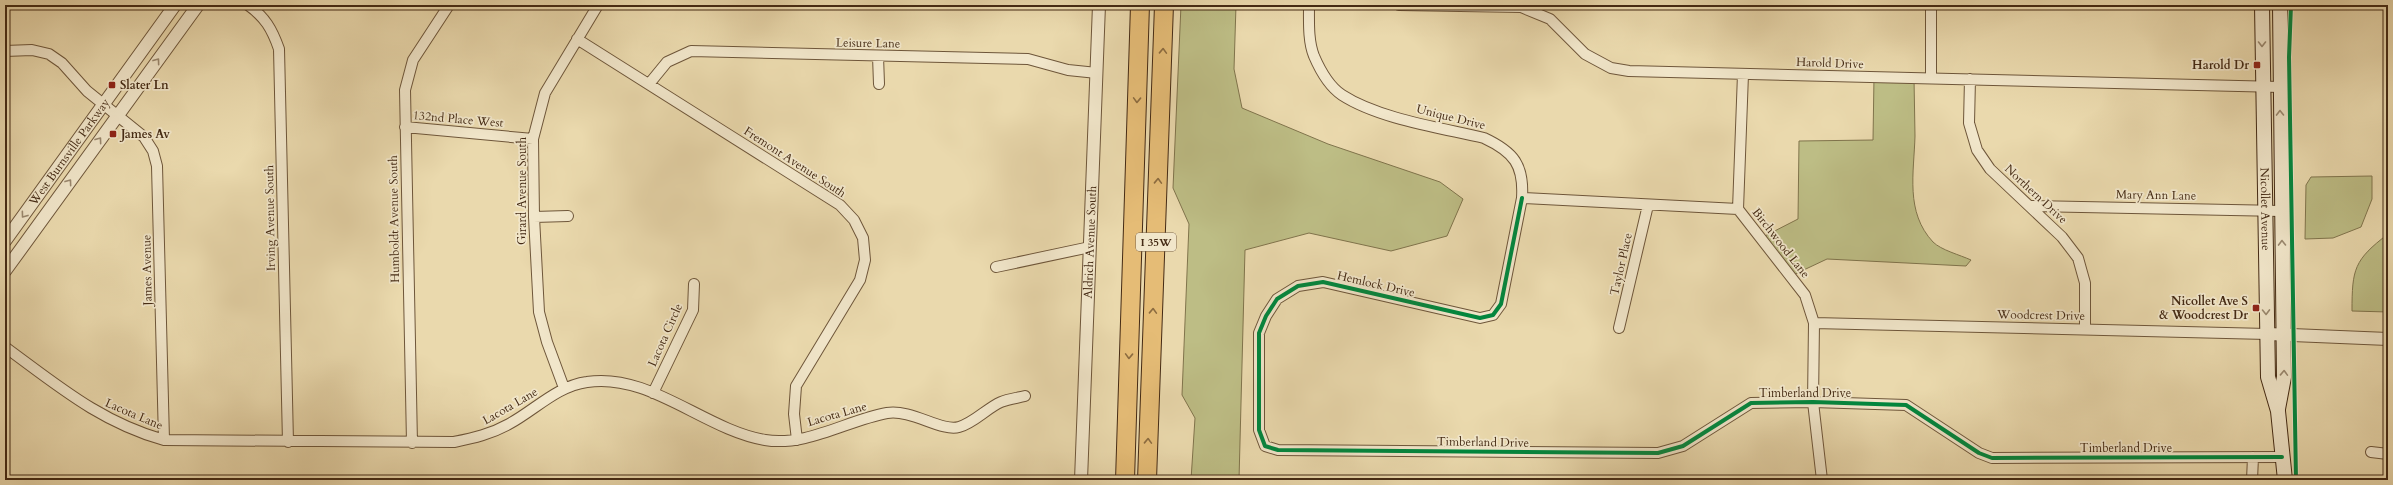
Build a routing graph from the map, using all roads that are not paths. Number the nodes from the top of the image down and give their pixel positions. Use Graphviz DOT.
graph roads {
  1 [pos="175,5"];
  2 [pos="198,5"];
  3 [pos="248,5"];
  4 [pos="449,5"];
  5 [pos="598,5"];
  6 [pos="1099,5"];
  7 [pos="1140,5"];
  8 [pos="1164,5"];
  9 [pos="1309,5"];
  10 [pos="1399,5"];
  11 [pos="1931,5"];
  12 [pos="2262,5"];
  13 [pos="2280,5"];
  14 [pos="577,38"];
  15 [pos="5,51"];
  16 [pos="878,56"];
  17 [pos="1097,73"];
  18 [pos="1743,74"];
  19 [pos="1931,78"];
  20 [pos="1970,79"];
  21 [pos="649,84"];
  22 [pos="879,84"];
  23 [pos="2262,86"];
  24 [pos="2280,87"];
  25 [pos="104,104"];
  26 [pos="117,115"];
  27 [pos="405,127"];
  28 [pos="533,139"];
  29 [pos="1522,198"];
  30 [pos="1648,205"];
  31 [pos="2030,206"];
  32 [pos="1738,209"];
  33 [pos="2264,210"];
  34 [pos="2281,211"];
  35 [pos="568,216"];
  36 [pos="534,217"];
  37 [pos="5,241"];
  38 [pos="1090,247"];
  39 [pos="996,267"];
  40 [pos="5,271"];
  41 [pos="694,284"];
  42 [pos="1814,323"];
  43 [pos="1619,328"];
  44 [pos="2085,329"];
  45 [pos="2267,334"];
  46 [pos="2283,334"];
  47 [pos="2388,339"];
  48 [pos="5,347"];
  49 [pos="564,388"];
  50 [pos="653,393"];
  51 [pos="1025,396"];
  52 [pos="1813,402"];
  53 [pos="2278,411"];
  54 [pos="164,440"];
  55 [pos="797,440"];
  56 [pos="288,442"];
  57 [pos="412,443"];
  58 [pos="1278,450"];
  59 [pos="2371,452"];
  60 [pos="2388,454"];
  61 [pos="2253,457"];
  62 [pos="2282,457"];
  63 [pos="1081,480"];
  64 [pos="1125,480"];
  65 [pos="1147,480"];
  66 [pos="1822,480"];
  67 [pos="2252,480"];
  68 [pos="2285,480"];
  1 -- 25 [label="street, West Burnsville Parkway"];
  26 -- 2 [label="street, West Burnsville Parkway, one-way"];
  3 -- 56 [label="street, Irving Avenue South"];
  4 -- 27 [label="street, Humboldt Avenue South"];
  5 -- 14 [label="street, Girard Avenue South"];
  6 -- 17 [label="street, Aldrich Avenue South"];
  7 -- 64 [label="highway, I 35W, one-way"];
  65 -- 8 [label="highway, I 35W, one-way"];
  9 -- 29 [label="street, Unique Drive"];
  10 -- 18 [label="street, Harold Drive"];
  11 -- 19 [label="street"];
  12 -- 23 [label="main road, Nicollet Avenue, one-way"];
  13 -- 24 [label="main road, Nicollet Avenue"];
  14 -- 21 [label="street, Fremont Avenue South"];
  14 -- 28 [label="street, Girard Avenue South"];
  15 -- 25 [label="street, James Avenue"];
  16 -- 17 [label="street, Leisure Lane"];
  16 -- 21 [label="street, Leisure Lane"];
  16 -- 22 [label="street"];
  17 -- 38 [label="street, Aldrich Avenue South"];
  18 -- 19 [label="street, Harold Drive"];
  18 -- 32 [label="street, Birchwood Lane"];
  19 -- 20 [label="street, Harold Drive"];
  20 -- 23 [label="street, Harold Drive"];
  20 -- 31 [label="street, Northern Drive"];
  21 -- 55 [label="street, Fremont Avenue South"];
  23 -- 24 [label="street, Harold Drive"];
  23 -- 33 [label="main road, Nicollet Avenue"];
  34 -- 24 [label="main road, Nicollet Avenue, one-way"];
  25 -- 26 [label="street, James Avenue"];
  25 -- 37 [label="street, West Burnsville Parkway, one-way"];
  40 -- 26 [label="street, West Burnsville Parkway, one-way"];
  26 -- 54 [label="street, James Avenue"];
  27 -- 28 [label="street, 132nd Place West"];
  27 -- 57 [label="street, Humboldt Avenue South"];
  28 -- 36 [label="street, Girard Avenue South"];
  29 -- 30 [label="street"];
  29 -- 58 [label="street, Hemlock Drive"];
  30 -- 32 [label="street"];
  30 -- 43 [label="street, Taylor Place"];
  31 -- 33 [label="street, Mary Ann Lane"];
  31 -- 44 [label="street, Northern Drive"];
  32 -- 42 [label="street, Birchwood Lane"];
  33 -- 34 [label="street, Mary Ann Lane"];
  33 -- 45 [label="main road, Nicollet Avenue, one-way"];
  46 -- 34 [label="main road, Nicollet Avenue, one-way"];
  35 -- 36 [label="street"];
  36 -- 49 [label="street, Girard Avenue South"];
  38 -- 39 [label="street"];
  38 -- 63 [label="street, Aldrich Avenue South"];
  41 -- 50 [label="street, Lacota Circle"];
  42 -- 44 [label="street, Woodcrest Drive"];
  42 -- 52 [label="street, Birchwood Lane"];
  44 -- 45 [label="street, Woodcrest Drive"];
  45 -- 46 [label="street"];
  45 -- 53 [label="main road, Nicollet Avenue"];
  46 -- 47 [label="street"];
  53 -- 46 [label="main road, Nicollet Avenue, one-way"];
  48 -- 54 [label="street, Lacota Lane"];
  49 -- 50 [label="street, Lacota Lane"];
  49 -- 57 [label="street, Lacota Lane"];
  50 -- 55 [label="street, Lacota Lane"];
  51 -- 55 [label="street, Lacota Lane"];
  52 -- 58 [label="street, Timberland Drive"];
  52 -- 61 [label="street, Timberland Drive"];
  52 -- 66 [label="street, Birchwood Lane"];
  53 -- 62 [label="main road, Nicollet Avenue"];
  54 -- 56 [label="street, Lacota Lane"];
  56 -- 57 [label="street, Lacota Lane"];
  59 -- 60 [label="street"];
  61 -- 62 [label="street, Timberland Drive"];
  61 -- 67 [label="street"];
  62 -- 68 [label="main road, Nicollet Avenue"];
}
